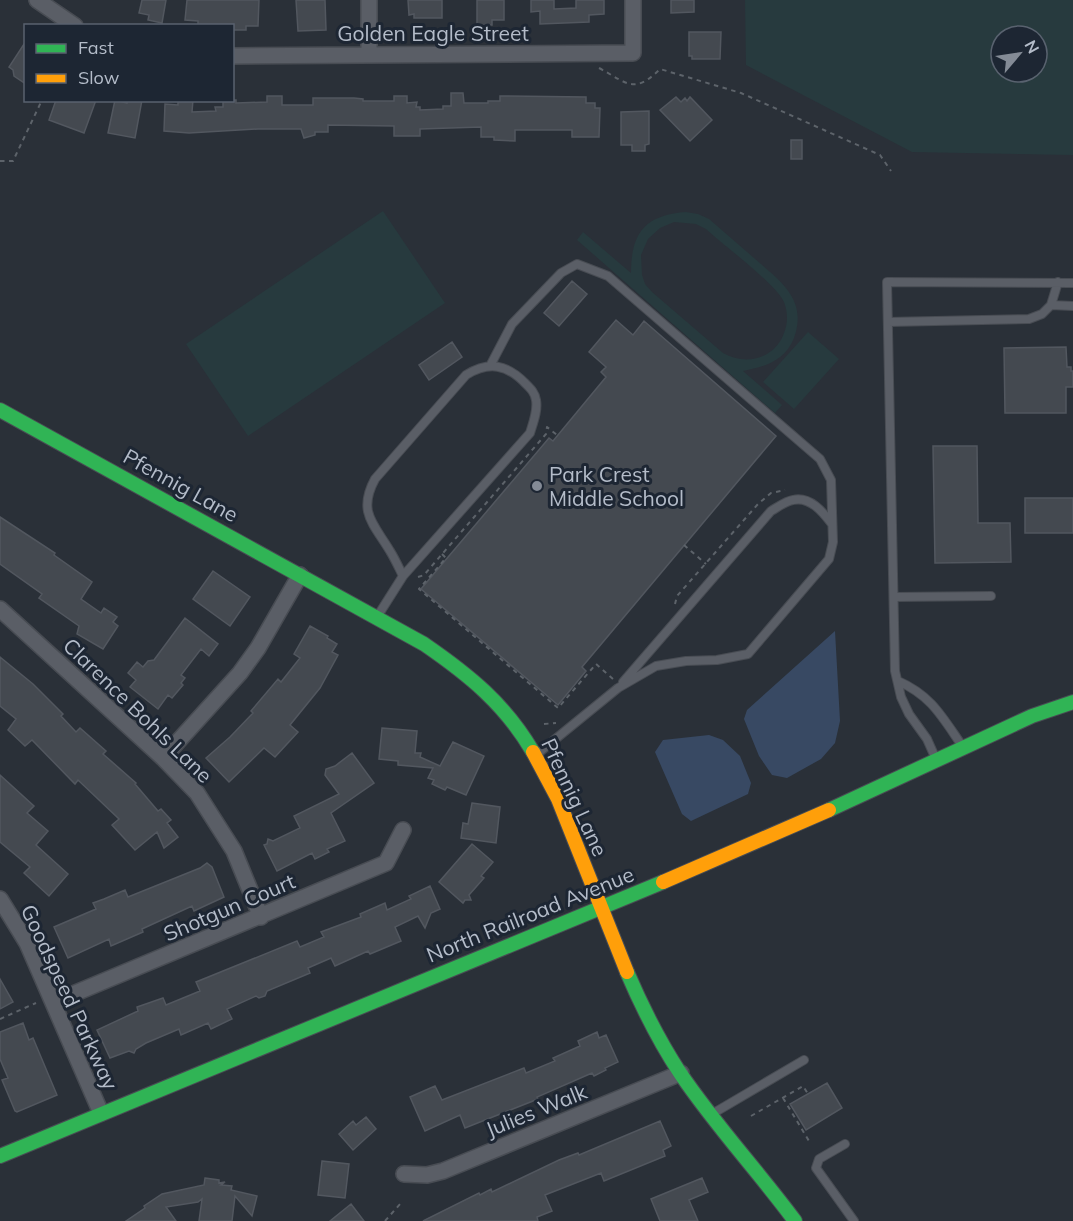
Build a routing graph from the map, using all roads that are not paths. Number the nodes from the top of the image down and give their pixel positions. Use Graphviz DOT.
graph roads {
  1 [pos="37,0"];
  2 [pos="369,0"];
  3 [pos="633,0"];
  4 [pos="72,24"];
  5 [pos="369,54"];
  6 [pos="234,56"];
  7 [pos="1058,282"];
  8 [pos="1073,283"];
  9 [pos="1051,305"];
  10 [pos="1073,306"];
  11 [pos="888,322"];
  12 [pos="490,366"];
  13 [pos="0,410"];
  14 [pos="833,525"];
  15 [pos="300,575"];
  16 [pos="403,576"];
  17 [pos="991,596"];
  18 [pos="895,597"];
  19 [pos="0,609"];
  20 [pos="377,618"];
  21 [pos="898,681"];
  22 [pos="618,688"];
  23 [pos="1073,702"];
  24 [pos="963,747"];
  25 [pos="536,755"];
  26 [pos="163,758"];
  27 [pos="936,760"];
  28 [pos="403,830"];
  29 [pos="0,899"];
  30 [pos="602,908"];
  31 [pos="261,917"];
  32 [pos="46,1002"];
  33 [pos="804,1060"];
  34 [pos="681,1073"];
  35 [pos="100,1113"];
  36 [pos="711,1115"];
  37 [pos="844,1144"];
  38 [pos="0,1156"];
  39 [pos="405,1174"];
  40 [pos="795,1221"];
  41 [pos="854,1221"];
  1 -- 4 [label="street"];
  2 -- 5 [label="street"];
  3 -- 5 [label="street, Golden Eagle Street"];
  5 -- 6 [label="street, Golden Eagle Street"];
  7 -- 8 [label="lane"];
  7 -- 9 [label="lane"];
  7 -- 11 [label="lane"];
  9 -- 10 [label="lane"];
  9 -- 11 [label="lane"];
  11 -- 18 [label="lane"];
  12 -- 14 [label="lane"];
  12 -- 16 [label="lane"];
  12 -- 16 [label="lane"];
  13 -- 15 [label="street, Pfennig Lane"];
  14 -- 22 [label="lane"];
  14 -- 22 [label="lane"];
  15 -- 20 [label="street, Pfennig Lane"];
  15 -- 26 [label="street"];
  16 -- 20 [label="lane"];
  17 -- 18 [label="lane"];
  18 -- 21 [label="lane"];
  19 -- 26 [label="street, Clarence Bohls Lane"];
  20 -- 25 [label="street, Pfennig Lane"];
  21 -- 24 [label="lane"];
  21 -- 27 [label="lane"];
  22 -- 25 [label="lane"];
  23 -- 24 [label="street, North Railroad Avenue"];
  24 -- 27 [label="street, North Railroad Avenue"];
  25 -- 30 [label="street, Pfennig Lane"];
  26 -- 31 [label="street, Clarence Bohls Lane"];
  27 -- 30 [label="street, North Railroad Avenue"];
  28 -- 31 [label="street, Shotgun Court"];
  29 -- 32 [label="street, Goodspeed Parkway"];
  30 -- 34 [label="street, Pfennig Lane"];
  30 -- 35 [label="street, North Railroad Avenue"];
  31 -- 32 [label="street, Shotgun Court"];
  32 -- 35 [label="street, Goodspeed Parkway"];
  33 -- 36 [label="lane"];
  34 -- 36 [label="street, Pfennig Lane"];
  34 -- 39 [label="street, Julies Walk"];
  35 -- 38 [label="street, North Railroad Avenue"];
  36 -- 40 [label="street, Pfennig Lane"];
  37 -- 41 [label="lane"];
}
